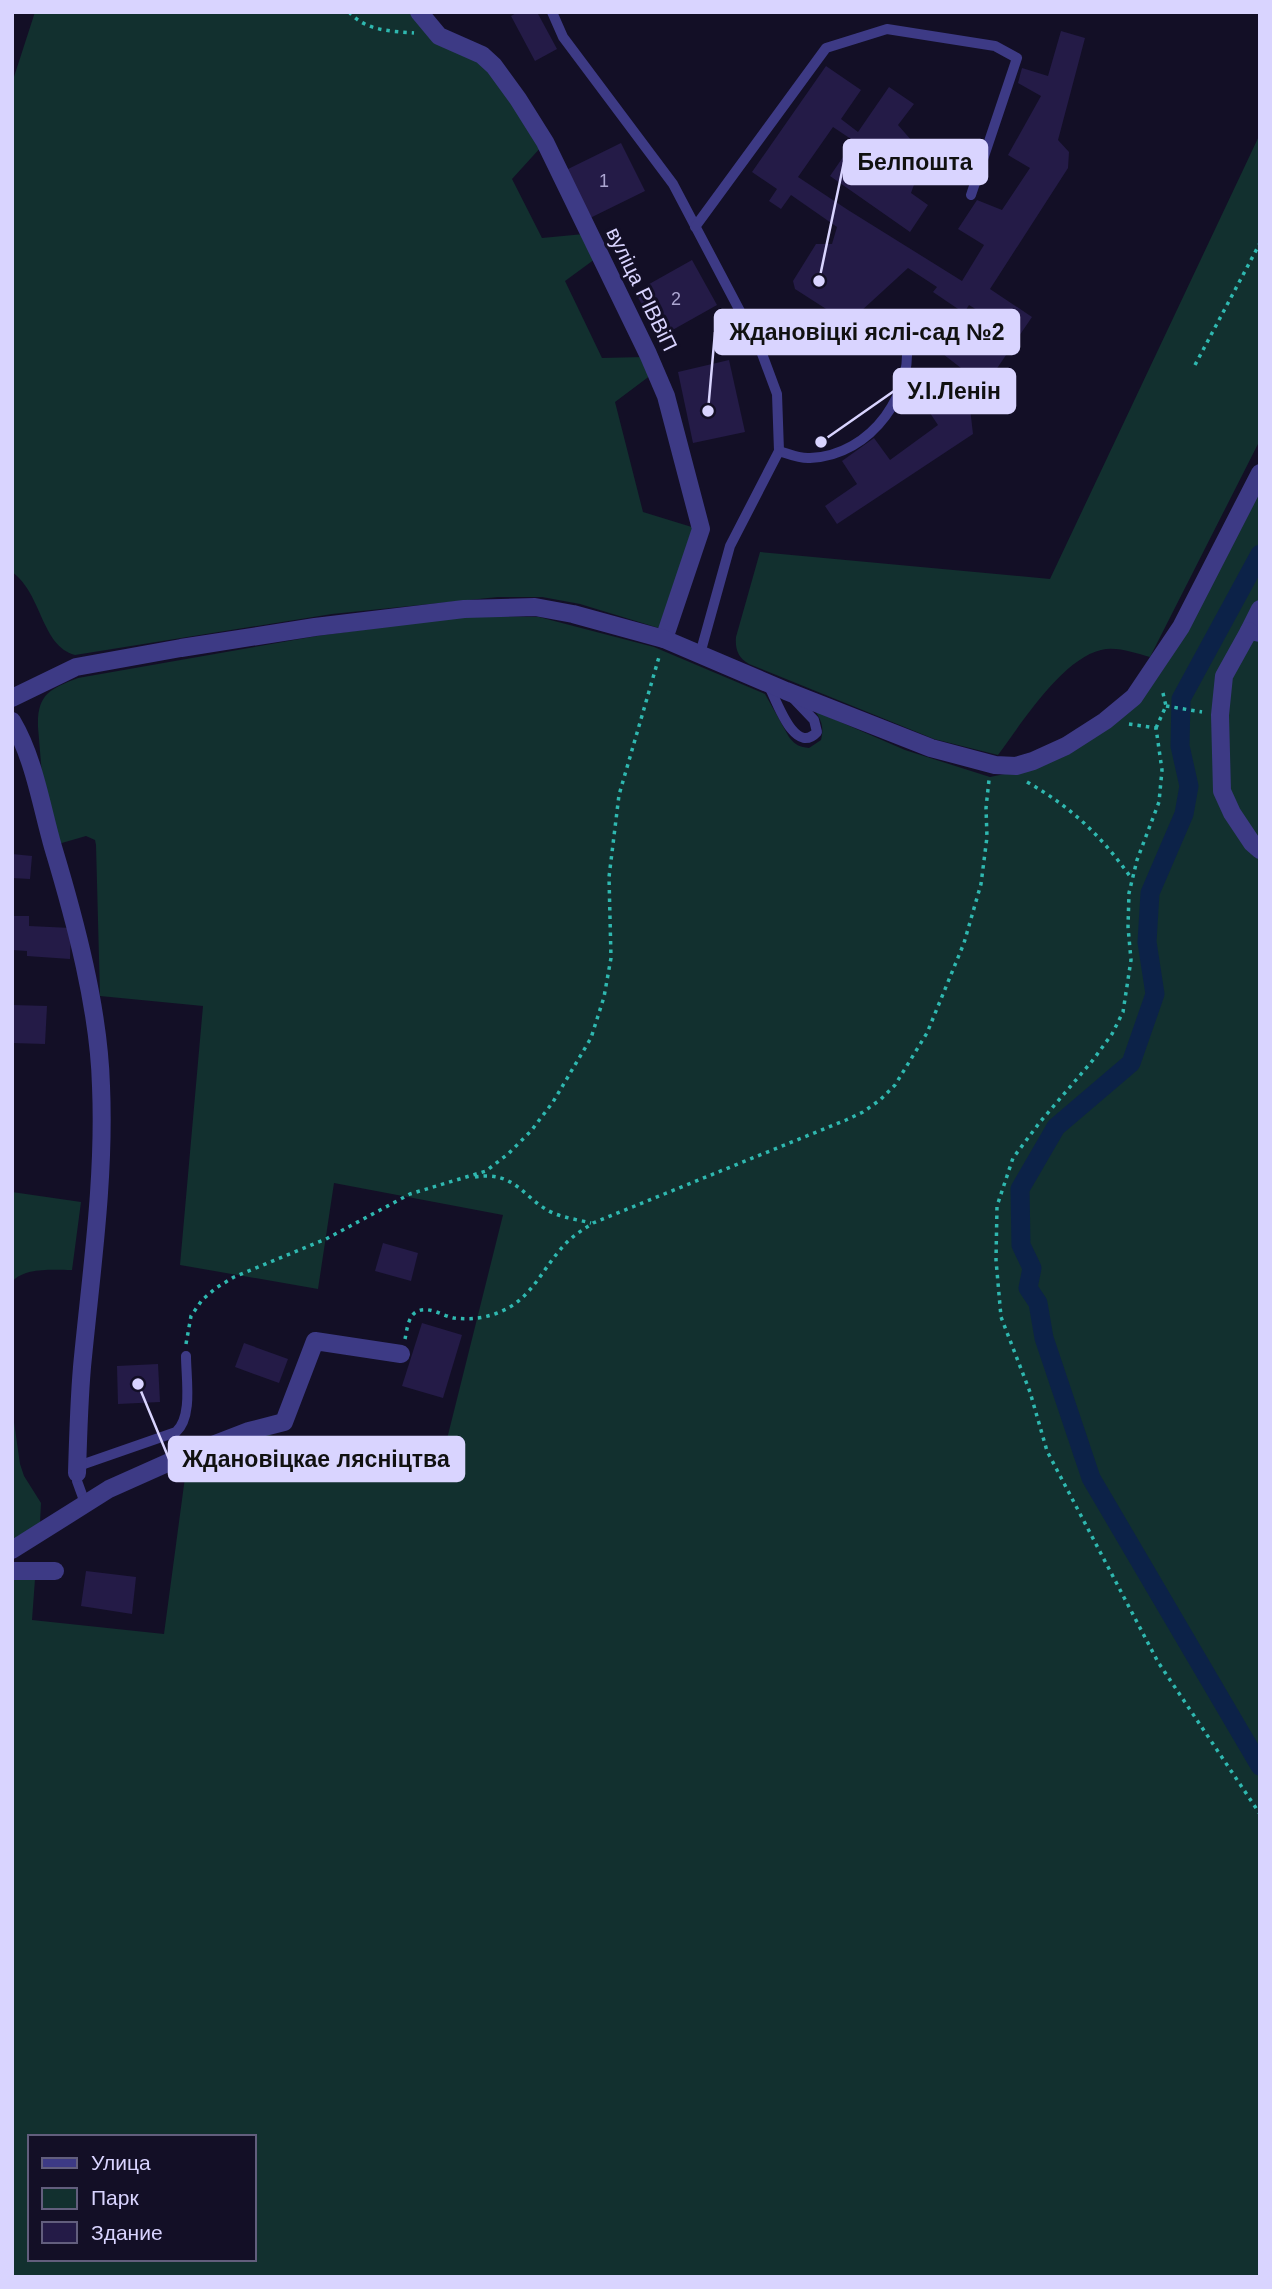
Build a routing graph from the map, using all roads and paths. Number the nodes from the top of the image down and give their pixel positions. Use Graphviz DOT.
graph roads {
  1 [pos="349,12"];
  2 [pos="419,12"];
  3 [pos="552,12"];
  4 [pos="439,36"];
  5 [pos="971,195"];
  6 [pos="695,227"];
  7 [pos="1260,243"];
  8 [pos="905,332"];
  9 [pos="1195,365"];
  10 [pos="779,451"];
  11 [pos="1260,473"];
  12 [pos="1260,609"];
  13 [pos="1254,632"];
  14 [pos="664,639"];
  15 [pos="700,654"];
  16 [pos="1156,666"];
  17 [pos="768,682"];
  18 [pos="786,691"];
  19 [pos="12,698"];
  20 [pos="1166,706"];
  21 [pos="1207,713"];
  22 [pos="12,720"];
  23 [pos="1105,721"];
  24 [pos="1156,728"];
  25 [pos="995,765"];
  26 [pos="1025,782"];
  27 [pos="1260,850"];
  28 [pos="1132,879"];
  29 [pos="462,1179"];
  30 [pos="593,1223"];
  31 [pos="401,1354"];
  32 [pos="186,1356"];
  33 [pos="76,1473"];
  34 [pos="85,1503"];
  35 [pos="12,1550"];
  36 [pos="12,1571"];
  37 [pos="55,1571"];
  38 [pos="1260,1814"];
  1 -- 4 [label="path"];
  2 -- 4 [label="street, вуліца РІВВіП"];
  3 -- 6 [label="lane"];
  4 -- 14 [label="street, вуліца РІВВіП"];
  5 -- 6 [label="lane"];
  6 -- 10 [label="lane"];
  7 -- 9 [label="path"];
  8 -- 10 [label="lane"];
  10 -- 15 [label="lane"];
  11 -- 16 [label="street"];
  12 -- 13 [label="street"];
  13 -- 27 [label="street"];
  14 -- 15 [label="street"];
  14 -- 19 [label="street"];
  14 -- 29 [label="path"];
  15 -- 17 [label="street"];
  16 -- 20 [label="path"];
  16 -- 23 [label="street"];
  17 -- 18 [label="street"];
  17 -- 18 [label="lane"];
  18 -- 25 [label="street"];
  20 -- 21 [label="path"];
  20 -- 24 [label="path"];
  22 -- 33 [label="street"];
  23 -- 24 [label="path"];
  23 -- 25 [label="street"];
  24 -- 28 [label="path"];
  25 -- 30 [label="path"];
  26 -- 28 [label="path"];
  28 -- 38 [label="path"];
  29 -- 30 [label="path"];
  29 -- 32 [label="path"];
  30 -- 31 [label="path"];
  31 -- 34 [label="street"];
  32 -- 33 [label="lane"];
  33 -- 34 [label="lane"];
  34 -- 35 [label="street"];
  36 -- 37 [label="street"];
}
